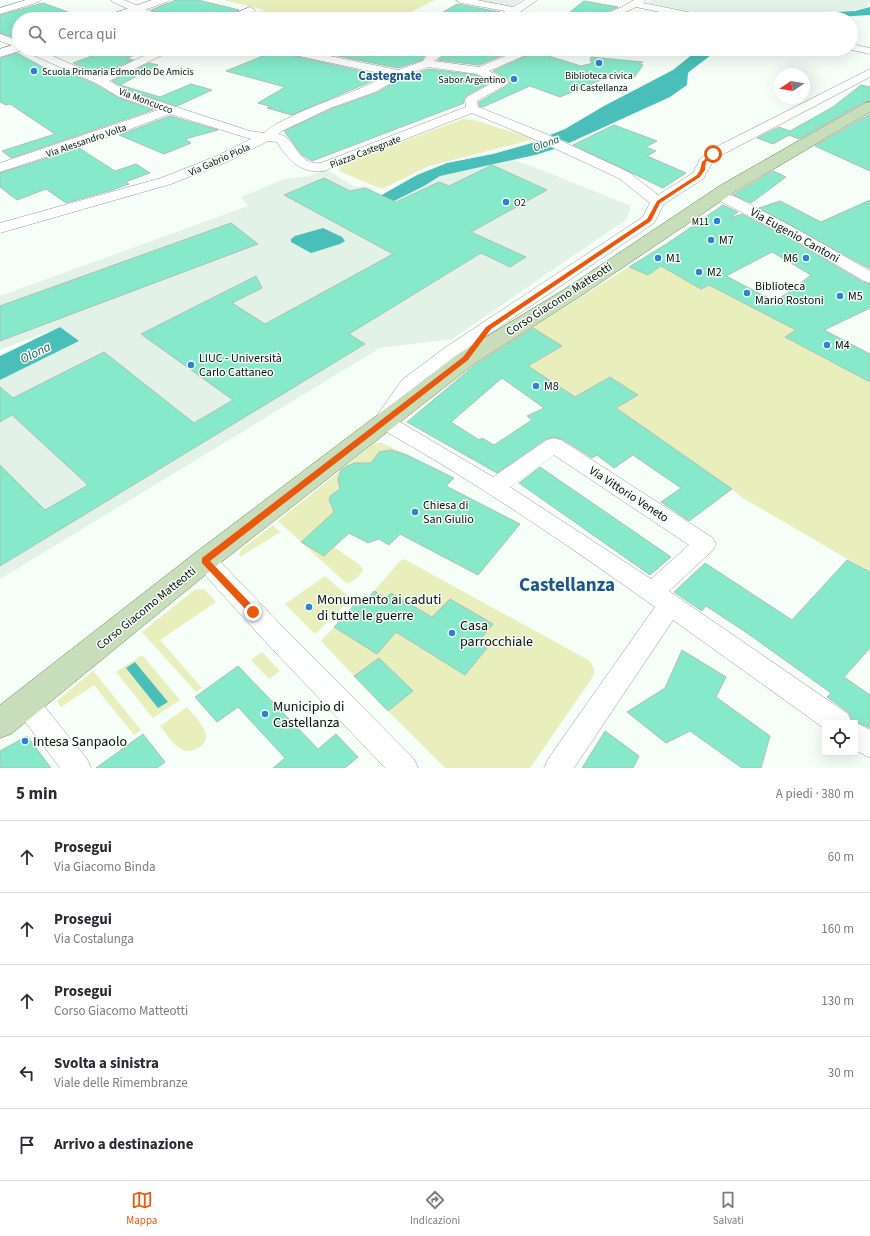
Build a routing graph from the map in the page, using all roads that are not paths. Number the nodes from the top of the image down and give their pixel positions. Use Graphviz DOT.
graph roads {
  1 [pos="36,0"];
  2 [pos="116,0"];
  3 [pos="163,0"];
  4 [pos="461,0"];
  5 [pos="532,0"];
  6 [pos="638,2"];
  7 [pos="139,9"];
  8 [pos="250,10"];
  9 [pos="516,10"];
  10 [pos="0,11"];
  11 [pos="129,12"];
  12 [pos="144,12"];
  13 [pos="246,12"];
  14 [pos="512,12"];
  15 [pos="617,12"];
  16 [pos="679,12"];
  17 [pos="0,37"];
  18 [pos="12,43"];
  19 [pos="12,49"];
  20 [pos="858,49"];
  21 [pos="870,51"];
  22 [pos="0,53"];
  23 [pos="44,56"];
  24 [pos="152,56"];
  25 [pos="313,56"];
  26 [pos="435,56"];
  27 [pos="515,56"];
  28 [pos="427,63"];
  29 [pos="480,71"];
  30 [pos="870,72"];
  31 [pos="399,74"];
  32 [pos="100,81"];
  33 [pos="870,106"];
  34 [pos="170,109"];
  35 [pos="472,110"];
  36 [pos="268,136"];
  37 [pos="0,168"];
  38 [pos="719,195"];
  39 [pos="658,202"];
  40 [pos="0,228"];
  41 [pos="870,278"];
  42 [pos="488,328"];
  43 [pos="466,358"];
  44 [pos="383,421"];
  45 [pos="494,487"];
  46 [pos="205,560"];
  47 [pos="661,598"];
  48 [pos="26,703"];
  49 [pos="834,720"];
  50 [pos="0,724"];
  51 [pos="858,737"];
  52 [pos="870,745"];
  53 [pos="77,768"];
  54 [pos="404,768"];
  55 [pos="558,768"];
  1 -- 10 [label="street"];
  2 -- 7 [label="street"];
  3 -- 7 [label="street"];
  4 -- 9 [label="street"];
  5 -- 9 [label="street"];
  6 -- 15 [label="street"];
  6 -- 16 [label="street"];
  7 -- 11 [label="street"];
  7 -- 12 [label="street"];
  8 -- 13 [label="street"];
  9 -- 14 [label="street"];
  17 -- 18 [label="street"];
  19 -- 22 [label="street"];
  20 -- 21 [label="street"];
  23 -- 32 [label="street, Via Moncucco"];
  24 -- 32 [label="street"];
  25 -- 31 [label="street"];
  26 -- 28 [label="street"];
  27 -- 29 [label="street"];
  28 -- 29 [label="street"];
  28 -- 31 [label="street, Via Gabrio Piola"];
  29 -- 35 [label="street"];
  30 -- 39 [label="street"];
  31 -- 36 [label="street, Via Gabrio Piola"];
  32 -- 34 [label="street, Via Moncucco"];
  33 -- 38 [label="main road, Corso Giacomo Matteotti"];
  34 -- 36 [label="street, Via Moncucco"];
  34 -- 37 [label="street, Via Alessandro Volta"];
  35 -- 36 [label="street, Piazza Castegnate"];
  35 -- 39 [label="street"];
  36 -- 40 [label="street, Via Gabrio Piola"];
  38 -- 41 [label="street, Via Eugenio Cantoni"];
  38 -- 43 [label="main road, Corso Giacomo Matteotti"];
  39 -- 42 [label="street"];
  42 -- 43 [label="street"];
  42 -- 44 [label="street"];
  43 -- 44 [label="main road, Corso Giacomo Matteotti"];
  44 -- 45 [label="street"];
  44 -- 46 [label="main road, Corso Giacomo Matteotti"];
  45 -- 47 [label="street"];
  45 -- 47 [label="street, Via Vittorio Veneto"];
  46 -- 48 [label="main road, Corso Giacomo Matteotti"];
  46 -- 54 [label="street"];
  47 -- 49 [label="street"];
  47 -- 55 [label="street"];
  48 -- 50 [label="main road, Corso Giacomo Matteotti"];
  48 -- 53 [label="street"];
  51 -- 52 [label="street"];
}
